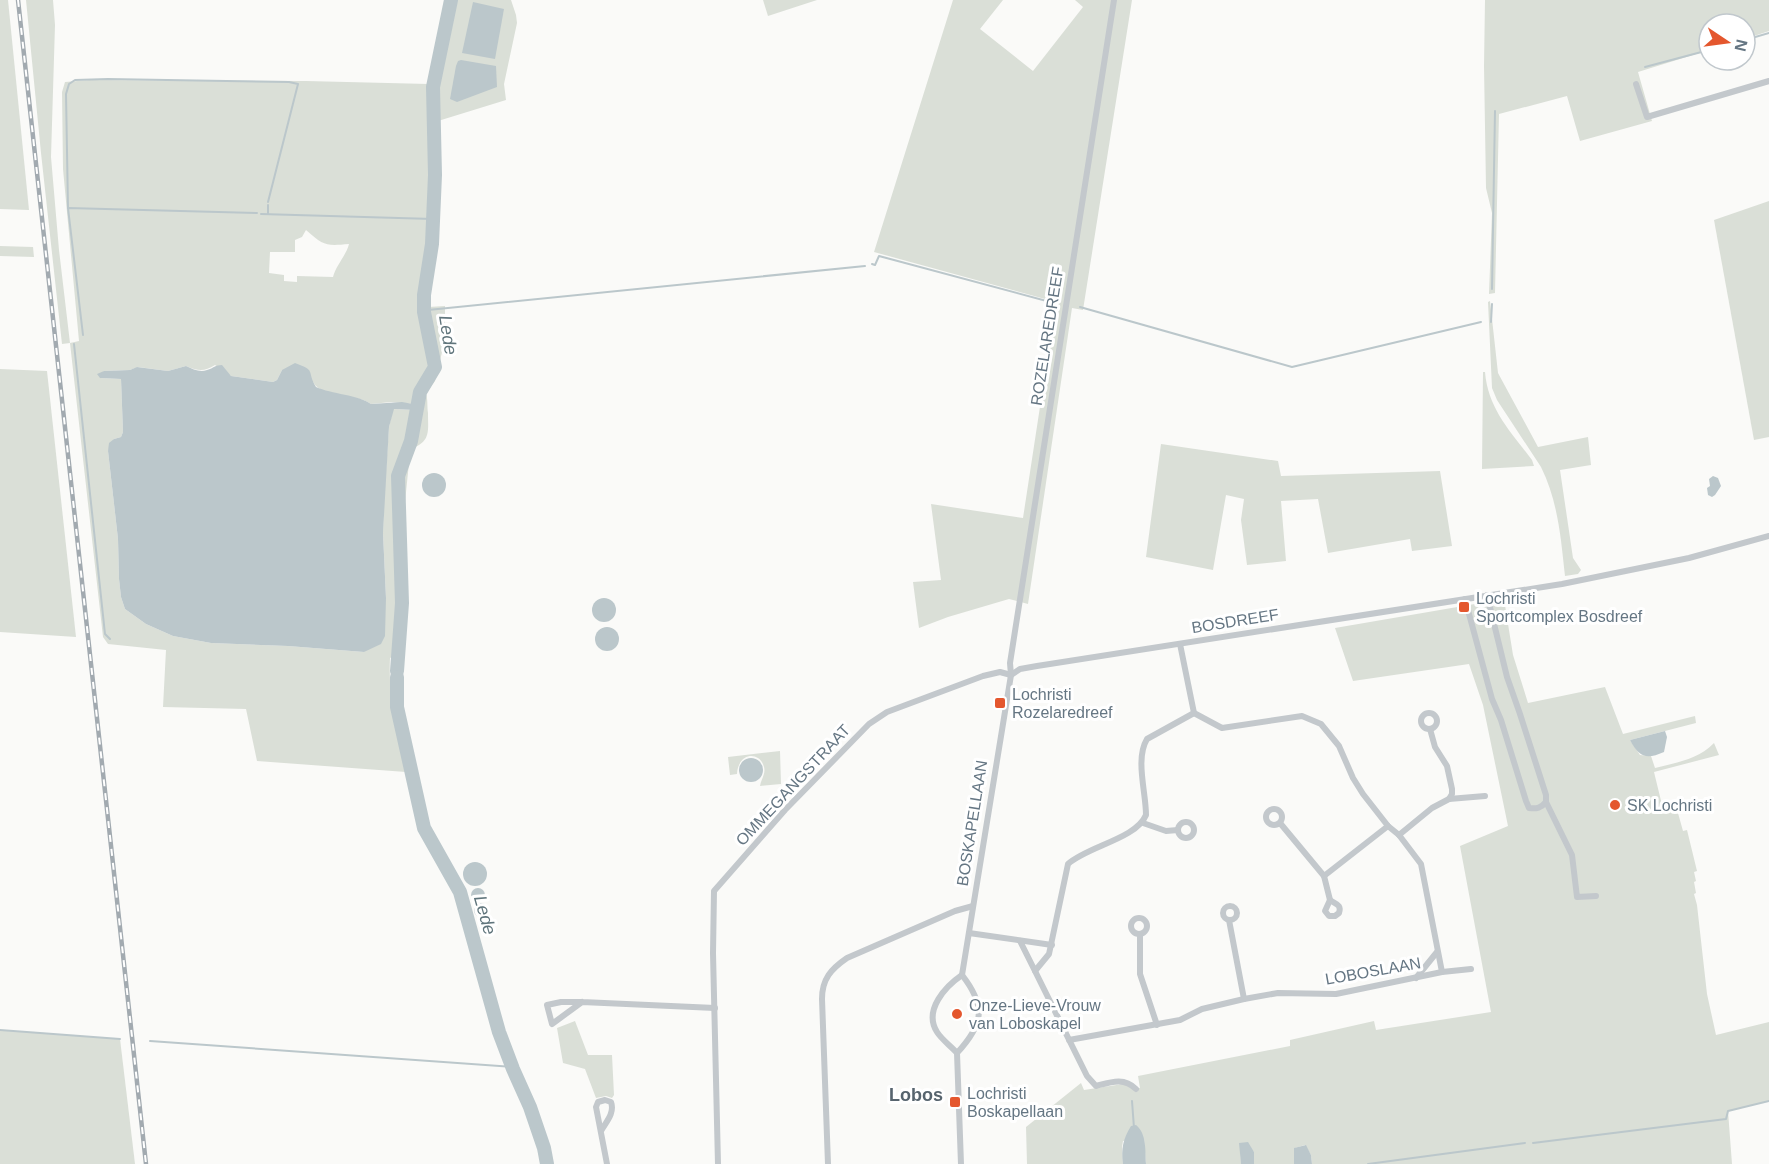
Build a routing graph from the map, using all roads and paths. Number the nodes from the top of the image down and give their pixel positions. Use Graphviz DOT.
graph roads {
  1 [pos="1114,0"];
  2 [pos="1769,81"];
  3 [pos="1636,84"];
  4 [pos="1769,536"];
  5 [pos="1487,595"];
  6 [pos="1465,599"];
  7 [pos="1180,644"];
  8 [pos="1011,675"];
  9 [pos="1194,713"];
  10 [pos="1430,729"];
  11 [pos="1485,796"];
  12 [pos="1449,799"];
  13 [pos="1546,802"];
  14 [pos="1143,823"];
  15 [pos="1280,823"];
  16 [pos="1388,826"];
  17 [pos="1178,830"];
  18 [pos="1400,835"];
  19 [pos="1324,876"];
  20 [pos="1596,896"];
  21 [pos="1330,900"];
  22 [pos="973,906"];
  23 [pos="1229,920"];
  24 [pos="969,933"];
  25 [pos="1140,935"];
  26 [pos="1020,941"];
  27 [pos="1052,945"];
  28 [pos="1437,952"];
  29 [pos="1471,969"];
  30 [pos="1035,971"];
  31 [pos="1442,972"];
  32 [pos="962,975"];
  33 [pos="1416,978"];
  34 [pos="1244,999"];
  35 [pos="582,1002"];
  36 [pos="715,1008"];
  37 [pos="1157,1025"];
  38 [pos="1069,1040"];
  39 [pos="957,1053"];
  40 [pos="1136,1089"];
  41 [pos="601,1131"];
  42 [pos="607,1164"];
  43 [pos="718,1164"];
  44 [pos="828,1164"];
  45 [pos="961,1164"];
  1 -- 8 [label="street, ROZELAREDREEF"];
  2 -- 3 [label="street"];
  4 -- 5 [label="street, BOSDREEF"];
  5 -- 6 [label="street, BOSDREEF"];
  5 -- 13 [label="street"];
  6 -- 7 [label="street, BOSDREEF"];
  6 -- 13 [label="street"];
  7 -- 8 [label="street, BOSDREEF"];
  7 -- 9 [label="street"];
  8 -- 22 [label="street, BOSKAPELLAAN"];
  8 -- 36 [label="street, OMMEGANGSTRAAT"];
  9 -- 14 [label="street"];
  9 -- 16 [label="street"];
  10 -- 12 [label="street"];
  11 -- 12 [label="street"];
  12 -- 18 [label="street"];
  13 -- 20 [label="street"];
  14 -- 17 [label="street"];
  14 -- 27 [label="street"];
  15 -- 19 [label="street"];
  16 -- 18 [label="street"];
  16 -- 19 [label="street"];
  18 -- 28 [label="street"];
  19 -- 21 [label="street"];
  22 -- 24 [label="street, BOSKAPELLAAN"];
  22 -- 44 [label="street"];
  23 -- 34 [label="street"];
  24 -- 26 [label="street"];
  24 -- 32 [label="street, BOSKAPELLAAN"];
  25 -- 37 [label="street"];
  26 -- 27 [label="street"];
  26 -- 30 [label="street"];
  27 -- 30 [label="street"];
  28 -- 31 [label="street"];
  28 -- 33 [label="street"];
  29 -- 31 [label="street, LOBOSLAAN"];
  30 -- 38 [label="street"];
  31 -- 33 [label="street, LOBOSLAAN"];
  32 -- 39 [label="street"];
  32 -- 39 [label="street"];
  33 -- 34 [label="street, LOBOSLAAN"];
  34 -- 37 [label="street, LOBOSLAAN"];
  35 -- 35 [label="street"];
  35 -- 36 [label="street"];
  36 -- 43 [label="street, OMMEGANGSTRAAT"];
  37 -- 38 [label="street, LOBOSLAAN"];
  38 -- 40 [label="street"];
  39 -- 45 [label="street"];
  41 -- 41 [label="street"];
  41 -- 42 [label="street"];
}
